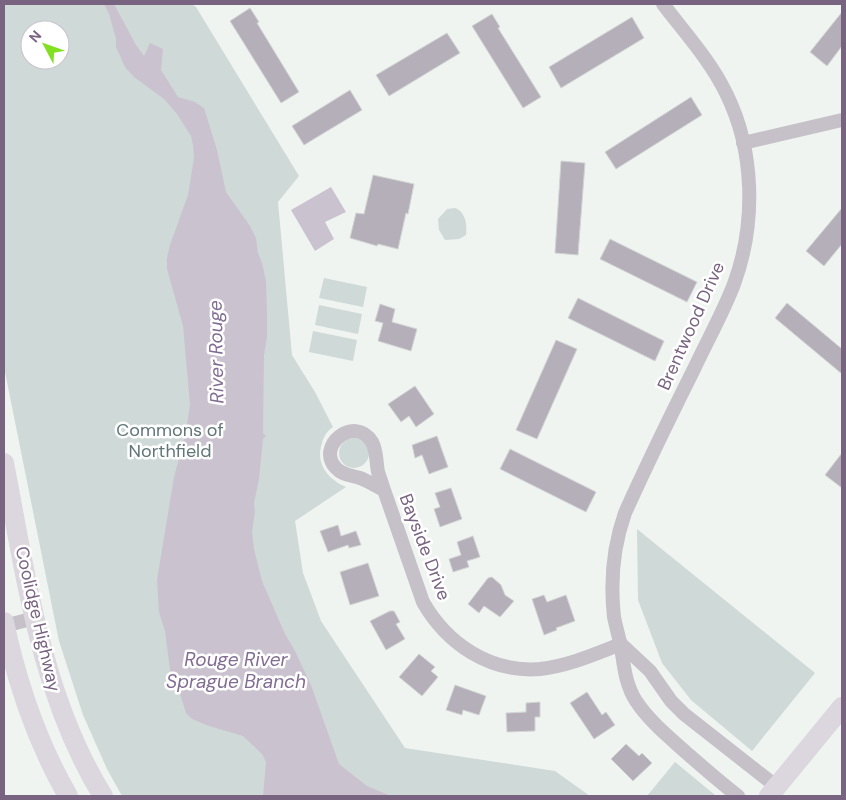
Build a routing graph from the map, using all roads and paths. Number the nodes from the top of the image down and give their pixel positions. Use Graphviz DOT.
graph roads {
  1 [pos="663,4"];
  2 [pos="842,120"];
  3 [pos="743,143"];
  4 [pos="4,463"];
  5 [pos="384,490"];
  6 [pos="35,618"];
  7 [pos="4,625"];
  8 [pos="621,644"];
  9 [pos="842,708"];
  10 [pos="773,791"];
  11 [pos="68,796"];
  12 [pos="103,796"];
  13 [pos="738,796"];
  1 -- 3 [label="street, Brentwood Drive"];
  2 -- 3 [label="street"];
  3 -- 8 [label="street, Brentwood Drive"];
  4 -- 6 [label="main road, Coolidge Highway"];
  5 -- 5 [label="street, Bayside Drive"];
  5 -- 8 [label="street, Bayside Drive"];
  6 -- 7 [label="street"];
  6 -- 12 [label="main road, Coolidge Highway"];
  7 -- 11 [label="main road, Coolidge Highway"];
  8 -- 10 [label="street"];
  8 -- 13 [label="street, Brentwood Drive"];
  9 -- 10 [label="main road"];
}
